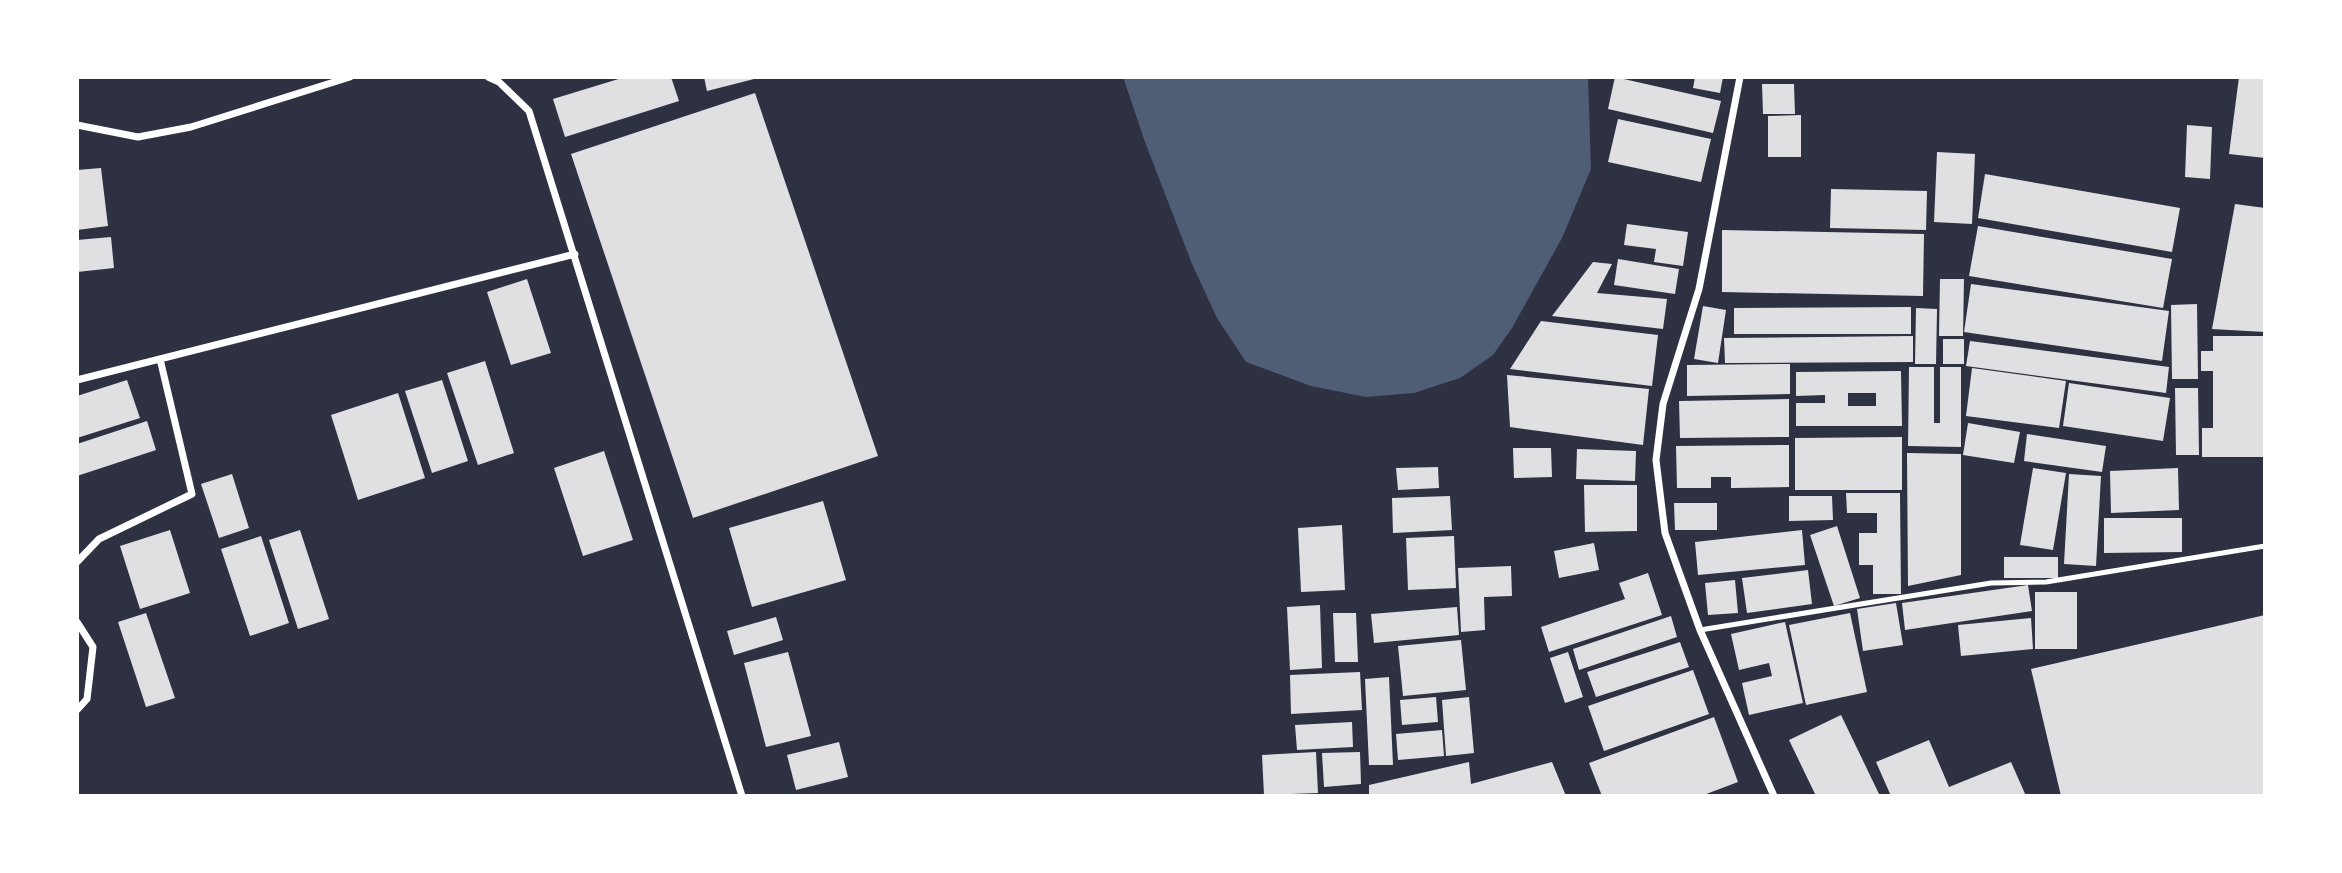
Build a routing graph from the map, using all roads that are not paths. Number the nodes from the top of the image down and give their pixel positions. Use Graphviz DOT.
graph roads {
  1 [pos="350,77"];
  2 [pos="488,77"];
  3 [pos="1740,77"];
  4 [pos="77,125"];
  5 [pos="575,254"];
  6 [pos="160,359"];
  7 [pos="77,380"];
  8 [pos="2265,546"];
  9 [pos="77,562"];
  10 [pos="77,622"];
  11 [pos="1700,630"];
  12 [pos="77,710"];
  13 [pos="742,796"];
  14 [pos="1774,796"];
  1 -- 4 [label="street"];
  2 -- 5 [label="street"];
  3 -- 11 [label="street"];
  5 -- 6 [label="street"];
  5 -- 13 [label="street"];
  6 -- 7 [label="street"];
  6 -- 9 [label="street"];
  8 -- 11 [label="lane"];
  10 -- 12 [label="street"];
  11 -- 14 [label="street"];
}
